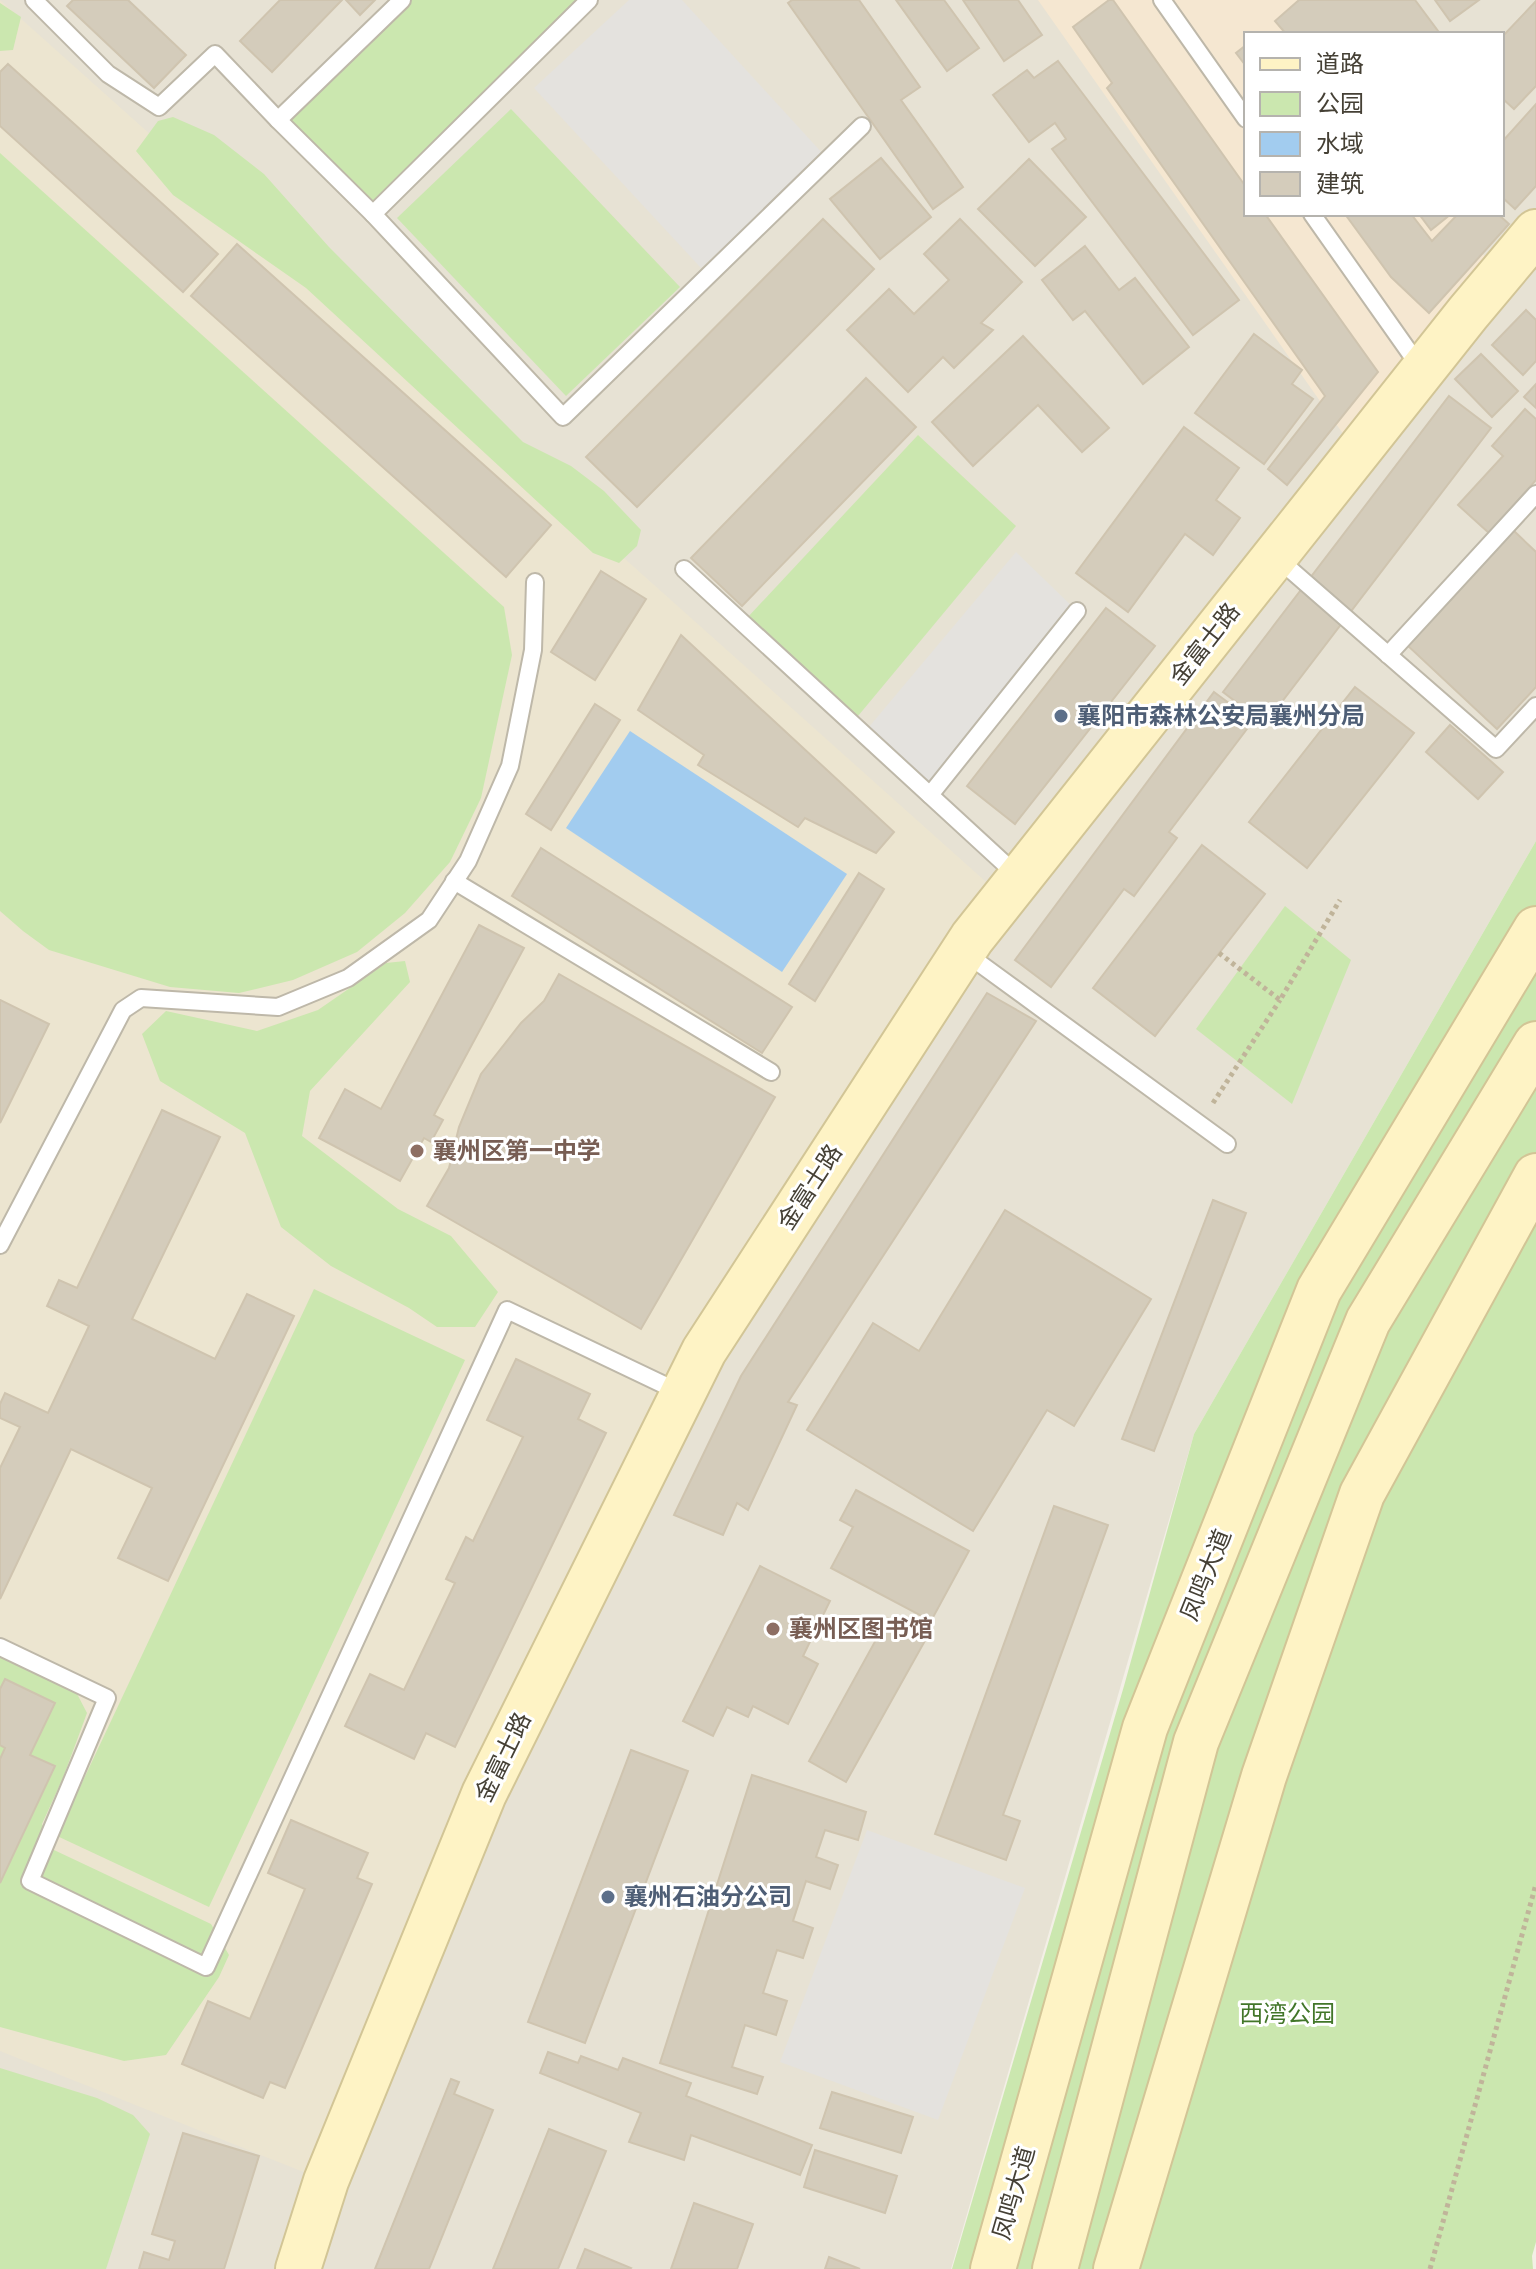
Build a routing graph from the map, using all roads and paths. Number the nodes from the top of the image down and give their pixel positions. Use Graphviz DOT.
graph roads {
  1 [pos="34,0"];
  2 [pos="402,0"];
  3 [pos="589,0"];
  4 [pos="1162,0"];
  5 [pos="1244,116"];
  6 [pos="278,120"];
  7 [pos="862,126"];
  8 [pos="373,214"];
  9 [pos="1313,216"];
  10 [pos="1536,232"];
  11 [pos="1422,371"];
  12 [pos="1536,494"];
  13 [pos="1275,556"];
  14 [pos="684,569"];
  15 [pos="535,582"];
  16 [pos="1077,611"];
  17 [pos="1388,655"];
  18 [pos="1536,706"];
  19 [pos="930,795"];
  20 [pos="1020,878"];
  21 [pos="454,881"];
  22 [pos="1340,900"];
  23 [pos="1536,929"];
  24 [pos="963,951"];
  25 [pos="1219,953"];
  26 [pos="1280,1000"];
  27 [pos="1536,1044"];
  28 [pos="771,1072"];
  29 [pos="1199,1124"];
  30 [pos="1227,1144"];
  31 [pos="1536,1176"];
  32 [pos="0,1245"];
  33 [pos="683,1394"];
  34 [pos="1288,1516"];
  35 [pos="1346,1540"];
  36 [pos="0,1647"];
  37 [pos="1536,1884"];
  38 [pos="298,2269"];
  39 [pos="993,2269"];
  40 [pos="1055,2269"];
  41 [pos="1116,2269"];
  42 [pos="1430,2269"];
  1 -- 6 [label="lane"];
  2 -- 6 [label="lane"];
  3 -- 8 [label="lane"];
  4 -- 5 [label="lane"];
  6 -- 8 [label="lane"];
  7 -- 8 [label="lane"];
  9 -- 11 [label="lane"];
  10 -- 11 [label="street, 金富士路"];
  11 -- 13 [label="street, 金富士路"];
  12 -- 17 [label="lane"];
  13 -- 17 [label="lane"];
  13 -- 20 [label="street, 金富士路"];
  14 -- 19 [label="lane"];
  15 -- 21 [label="lane"];
  16 -- 19 [label="lane"];
  17 -- 18 [label="lane"];
  19 -- 20 [label="lane"];
  20 -- 24 [label="street, 金富士路"];
  21 -- 28 [label="lane"];
  21 -- 32 [label="lane"];
  22 -- 26 [label="path"];
  23 -- 39 [label="street, 凤鸣大道"];
  24 -- 29 [label="lane"];
  24 -- 33 [label="street, 金富士路"];
  25 -- 26 [label="path"];
  26 -- 29 [label="path"];
  27 -- 34 [label="street"];
  29 -- 30 [label="lane"];
  31 -- 35 [label="street"];
  33 -- 36 [label="lane"];
  33 -- 38 [label="street, 金富士路"];
  34 -- 35 [label="street"];
  34 -- 40 [label="street"];
  35 -- 41 [label="street"];
  37 -- 42 [label="path"];
}
